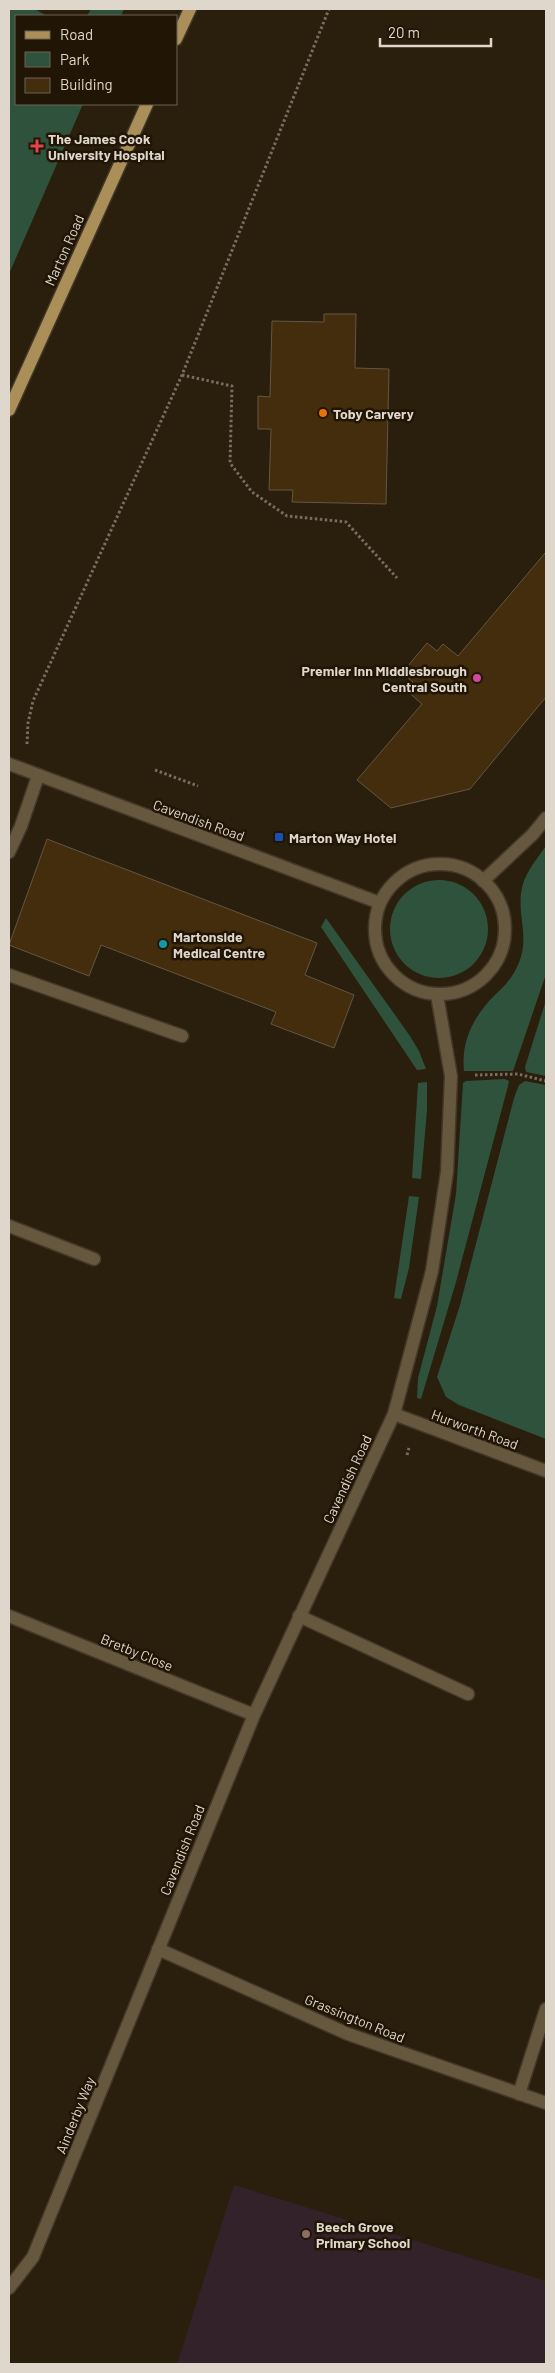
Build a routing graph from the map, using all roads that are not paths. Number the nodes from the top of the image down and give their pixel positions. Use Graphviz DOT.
graph roads {
  1 [pos="190,9"];
  2 [pos="178,35"];
  3 [pos="147,105"];
  4 [pos="9,410"];
  5 [pos="9,764"];
  6 [pos="38,776"];
  7 [pos="546,818"];
  8 [pos="9,852"];
  9 [pos="483,881"];
  10 [pos="380,903"];
  11 [pos="9,975"];
  12 [pos="437,995"];
  13 [pos="182,1036"];
  14 [pos="9,1226"];
  15 [pos="94,1259"];
  16 [pos="394,1414"];
  17 [pos="546,1471"];
  18 [pos="9,1616"];
  19 [pos="300,1616"];
  20 [pos="468,1694"];
  21 [pos="254,1715"];
  22 [pos="158,1949"];
  23 [pos="546,2009"];
  24 [pos="519,2094"];
  25 [pos="546,2103"];
  26 [pos="9,2288"];
  1 -- 2 [label="main road"];
  3 -- 4 [label="main road, Marton Road"];
  5 -- 6 [label="street, Cavendish Road"];
  6 -- 8 [label="street"];
  6 -- 10 [label="street, Cavendish Road"];
  7 -- 9 [label="street"];
  9 -- 10 [label="street"];
  9 -- 12 [label="street"];
  10 -- 12 [label="street"];
  11 -- 13 [label="street"];
  12 -- 16 [label="street, Cavendish Road"];
  14 -- 15 [label="street"];
  16 -- 17 [label="street, Hurworth Road"];
  16 -- 19 [label="street, Cavendish Road"];
  18 -- 21 [label="street, Bretby Close"];
  19 -- 20 [label="street"];
  19 -- 21 [label="street, Cavendish Road"];
  21 -- 22 [label="street, Cavendish Road"];
  22 -- 24 [label="street, Grassington Road"];
  22 -- 26 [label="street, Ainderby Way"];
  23 -- 24 [label="street"];
  24 -- 25 [label="street, Grassington Road"];
}
